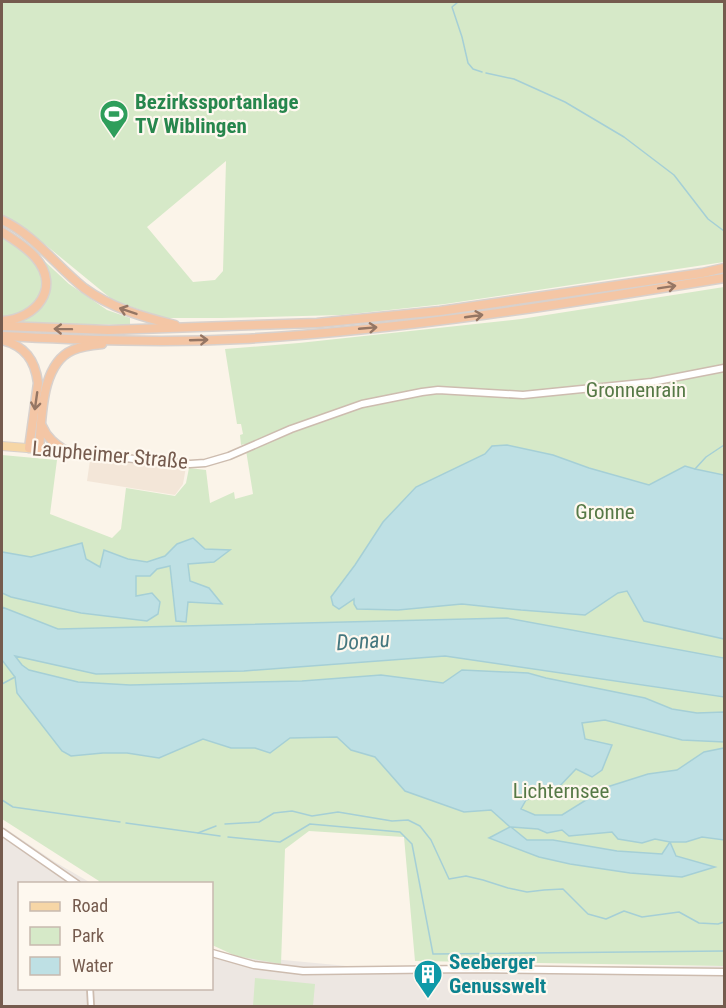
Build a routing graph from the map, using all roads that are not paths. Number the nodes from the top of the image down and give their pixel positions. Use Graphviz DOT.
graph roads {
  1 [pos="2,220"];
  2 [pos="2,232"];
  3 [pos="724,268"];
  4 [pos="724,278"];
  5 [pos="2,321"];
  6 [pos="2,326"];
  7 [pos="184,328"];
  8 [pos="2,338"];
  9 [pos="120,340"];
  10 [pos="724,368"];
  11 [pos="41,425"];
  12 [pos="2,446"];
  13 [pos="29,448"];
  14 [pos="39,449"];
  15 [pos="66,452"];
  16 [pos="2,831"];
  17 [pos="74,882"];
  18 [pos="213,953"];
  19 [pos="724,972"];
  20 [pos="90,990"];
  21 [pos="92,1006"];
  7 -- 1 [label="highway, one-way"];
  2 -- 5 [label="highway"];
  3 -- 7 [label="highway"];
  9 -- 4 [label="highway, one-way"];
  7 -- 6 [label="highway, one-way"];
  8 -- 9 [label="highway"];
  8 -- 13 [label="highway, one-way"];
  9 -- 11 [label="highway"];
  10 -- 15 [label="street, Laupheimer Straße"];
  11 -- 14 [label="highway"];
  11 -- 15 [label="highway"];
  12 -- 13 [label="main road, Laupheimer Straße"];
  13 -- 14 [label="main road, Laupheimer Straße"];
  14 -- 15 [label="street, Laupheimer Straße"];
  16 -- 17 [label="street"];
  18 -- 19 [label="street"];
  20 -- 21 [label="street"];
}
